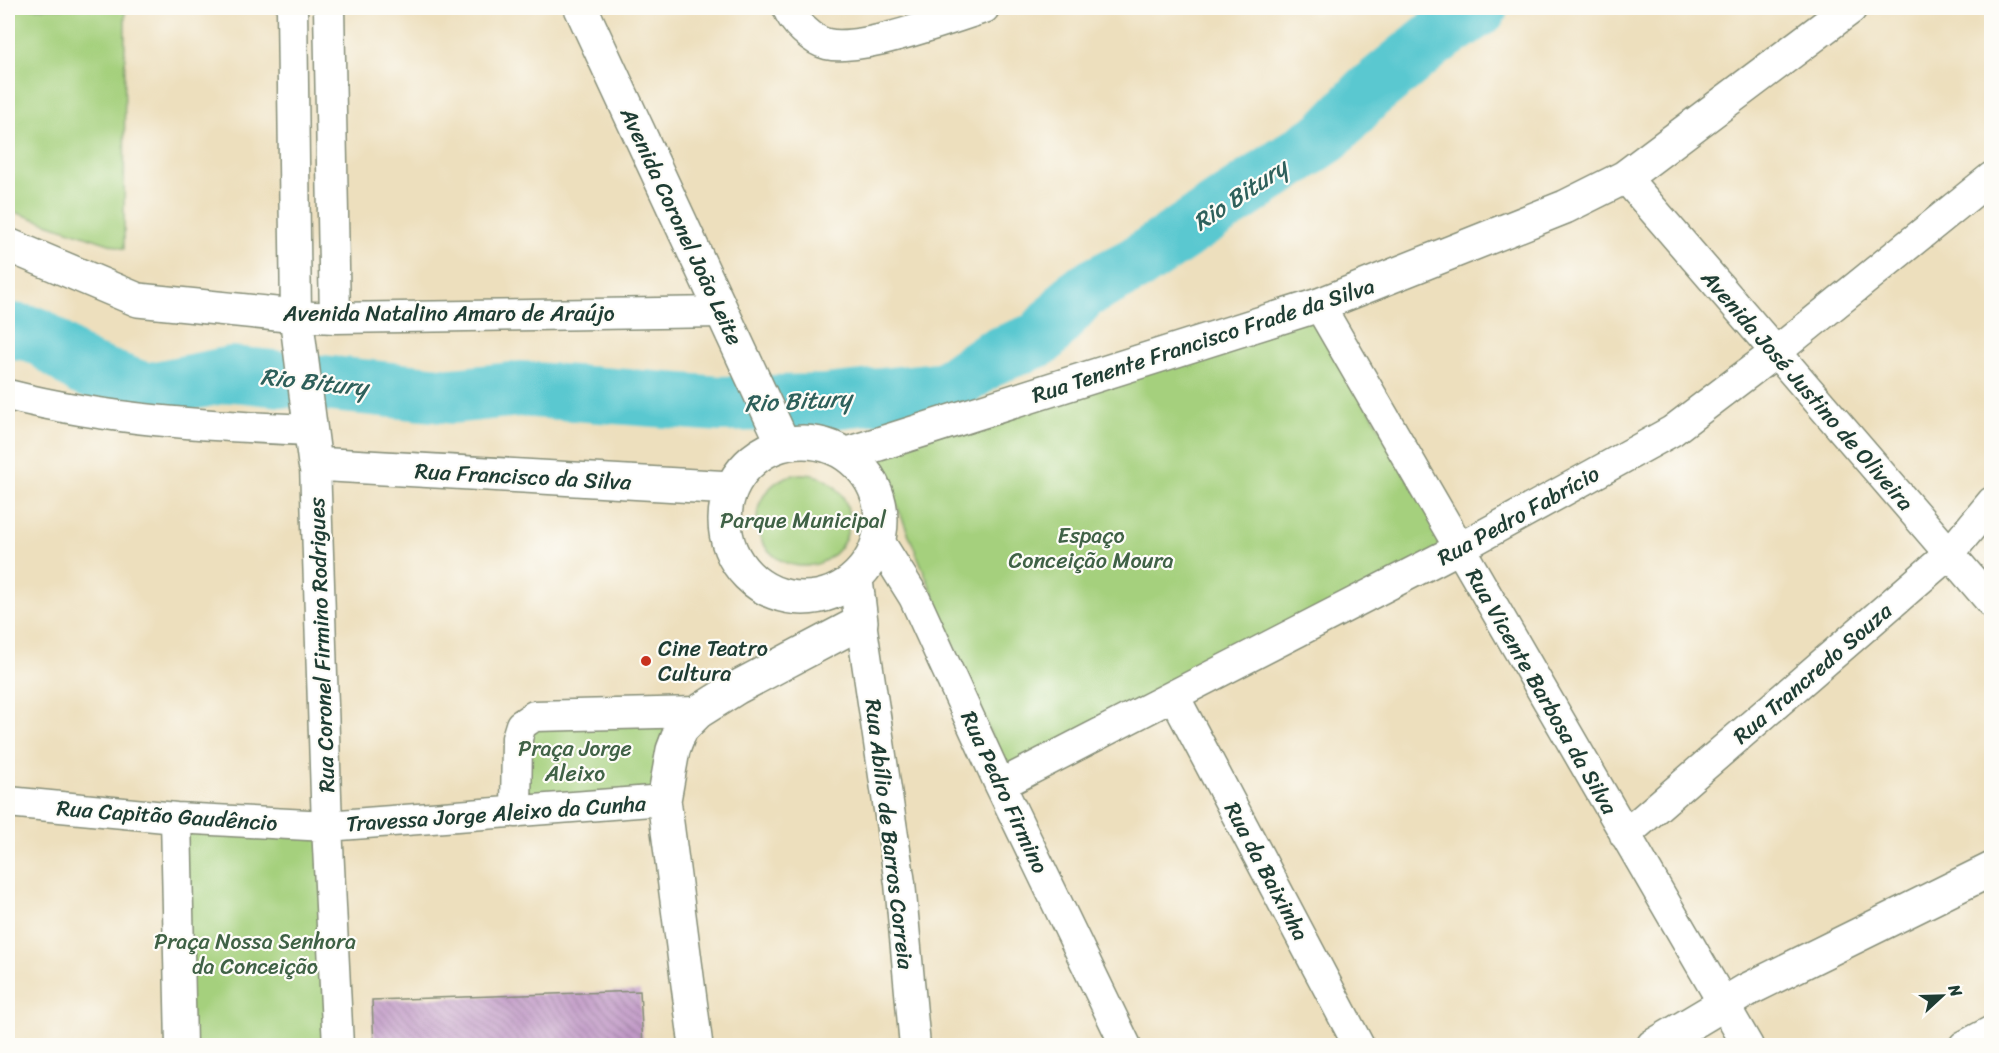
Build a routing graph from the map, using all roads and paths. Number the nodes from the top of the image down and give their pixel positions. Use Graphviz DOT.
graph roads {
  1 [pos="292,8"];
  2 [pos="328,8"];
  3 [pos="581,8"];
  4 [pos="788,8"];
  5 [pos="984,8"];
  6 [pos="1850,8"];
  7 [pos="1625,177"];
  8 [pos="1992,177"];
  9 [pos="8,245"];
  10 [pos="1319,305"];
  11 [pos="296,315"];
  12 [pos="335,318"];
  13 [pos="728,326"];
  14 [pos="1776,352"];
  15 [pos="8,395"];
  16 [pos="308,420"];
  17 [pos="778,432"];
  18 [pos="847,454"];
  19 [pos="315,464"];
  20 [pos="731,488"];
  21 [pos="1992,502"];
  22 [pos="879,541"];
  23 [pos="1458,549"];
  24 [pos="1950,554"];
  25 [pos="856,580"];
  26 [pos="1992,603"];
  27 [pos="861,622"];
  28 [pos="1174,696"];
  29 [pos="698,712"];
  30 [pos="1000,785"];
  31 [pos="664,800"];
  32 [pos="8,802"];
  33 [pos="516,812"];
  34 [pos="176,818"];
  35 [pos="327,826"];
  36 [pos="1625,835"];
  37 [pos="1992,869"];
  38 [pos="1723,1004"];
  39 [pos="1992,1031"];
  40 [pos="181,1046"];
  41 [pos="338,1046"];
  42 [pos="696,1046"];
  43 [pos="915,1046"];
  44 [pos="1126,1046"];
  45 [pos="1359,1046"];
  46 [pos="1653,1046"];
  47 [pos="1748,1046"];
  48 [pos="1964,1046"];
  1 -- 11 [label="street"];
  2 -- 12 [label="street"];
  3 -- 13 [label="street, Avenida Coronel João Leite"];
  4 -- 5 [label="street"];
  6 -- 7 [label="street, Rua Tenente Francisco Frade da Silva"];
  7 -- 10 [label="street, Rua Tenente Francisco Frade da Silva"];
  7 -- 14 [label="street, Avenida José Justino de Oliveira"];
  8 -- 14 [label="street, Rua Pedro Fabrício"];
  9 -- 11 [label="street, Avenida Natalino Amaro de Araújo"];
  10 -- 18 [label="street, Rua Tenente Francisco Frade da Silva"];
  10 -- 23 [label="street, Rua Vicente Barbosa da Silva"];
  11 -- 12 [label="street, Avenida Natalino Amaro de Araújo"];
  11 -- 16 [label="street"];
  12 -- 13 [label="street, Avenida Natalino Amaro de Araújo"];
  13 -- 17 [label="street, Avenida Coronel João Leite"];
  14 -- 23 [label="street, Rua Pedro Fabrício"];
  14 -- 24 [label="street, Avenida José Justino de Oliveira"];
  15 -- 16 [label="street"];
  16 -- 19 [label="street"];
  17 -- 18 [label="street"];
  17 -- 20 [label="street"];
  18 -- 22 [label="street"];
  19 -- 20 [label="street, Rua Francisco da Silva"];
  19 -- 35 [label="street, Rua Coronel Firmino Rodrigues"];
  20 -- 25 [label="street"];
  21 -- 24 [label="street, Rua Trancredo Souza"];
  22 -- 25 [label="street"];
  22 -- 30 [label="street, Rua Pedro Firmino"];
  23 -- 28 [label="street, Rua Pedro Fabrício"];
  23 -- 36 [label="street, Rua Vicente Barbosa da Silva"];
  24 -- 26 [label="street, Avenida José Justino de Oliveira"];
  24 -- 36 [label="street, Rua Trancredo Souza"];
  25 -- 27 [label="street"];
  27 -- 29 [label="street"];
  27 -- 43 [label="street, Rua Abílio de Barros Correia"];
  28 -- 30 [label="street, Rua Pedro Fabrício"];
  28 -- 45 [label="street, Rua da Baixinha"];
  29 -- 31 [label="street"];
  29 -- 33 [label="street"];
  30 -- 44 [label="street, Rua Pedro Firmino"];
  31 -- 33 [label="street, Travessa Jorge Aleixo da Cunha"];
  31 -- 42 [label="street"];
  32 -- 34 [label="street, Rua Capitão Gaudêncio"];
  33 -- 35 [label="street, Travessa Jorge Aleixo da Cunha"];
  34 -- 35 [label="street, Rua Capitão Gaudêncio"];
  34 -- 40 [label="street"];
  35 -- 41 [label="street, Rua Coronel Firmino Rodrigues"];
  36 -- 38 [label="street, Rua Vicente Barbosa da Silva"];
  37 -- 38 [label="street"];
  38 -- 46 [label="street"];
  38 -- 47 [label="street, Rua Vicente Barbosa da Silva"];
  39 -- 48 [label="street"];
}
